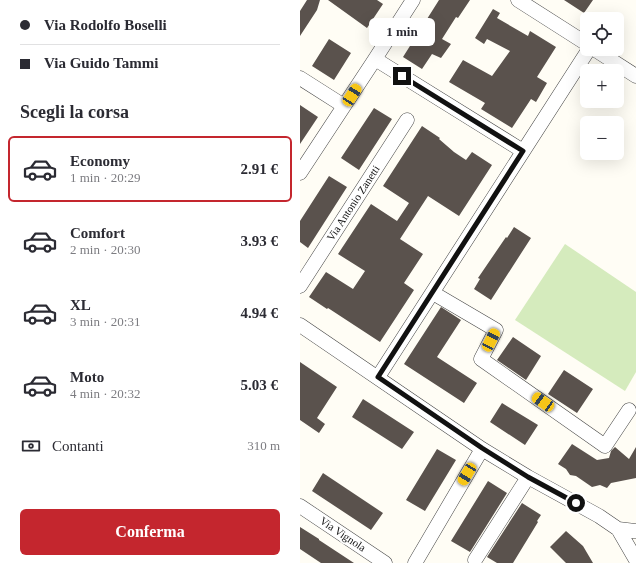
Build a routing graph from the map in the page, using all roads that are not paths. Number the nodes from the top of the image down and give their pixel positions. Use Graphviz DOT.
graph roads {
  1 [pos="518,0"];
  2 [pos="408,2"];
  3 [pos="580,40"];
  4 [pos="584,56"];
  5 [pos="605,56"];
  6 [pos="375,59"];
  7 [pos="636,76"];
  8 [pos="300,78"];
  9 [pos="344,106"];
  10 [pos="407,120"];
  11 [pos="523,151"];
  12 [pos="300,173"];
  13 [pos="300,286"];
  14 [pos="433,293"];
  15 [pos="300,325"];
  16 [pos="378,377"];
  17 [pos="629,410"];
  18 [pos="482,448"];
  19 [pos="528,477"];
  20 [pos="300,506"];
  21 [pos="618,529"];
  22 [pos="636,532"];
  23 [pos="475,560"];
  24 [pos="636,560"];
  25 [pos="385,563"];
  26 [pos="415,563"];
  1 -- 3 [label="street"];
  2 -- 6 [label="street"];
  4 -- 11 [label="street"];
  5 -- 7 [label="street"];
  6 -- 9 [label="street"];
  6 -- 11 [label="street"];
  8 -- 9 [label="street"];
  9 -- 12 [label="street"];
  10 -- 13 [label="street, Via Antonio Zanetti"];
  11 -- 14 [label="street"];
  14 -- 16 [label="street"];
  14 -- 17 [label="street"];
  15 -- 16 [label="street"];
  16 -- 18 [label="street"];
  18 -- 19 [label="street"];
  18 -- 26 [label="street"];
  19 -- 21 [label="street"];
  19 -- 23 [label="street"];
  20 -- 25 [label="street, Via Vignola"];
  21 -- 22 [label="street"];
  21 -- 24 [label="street"];
}
